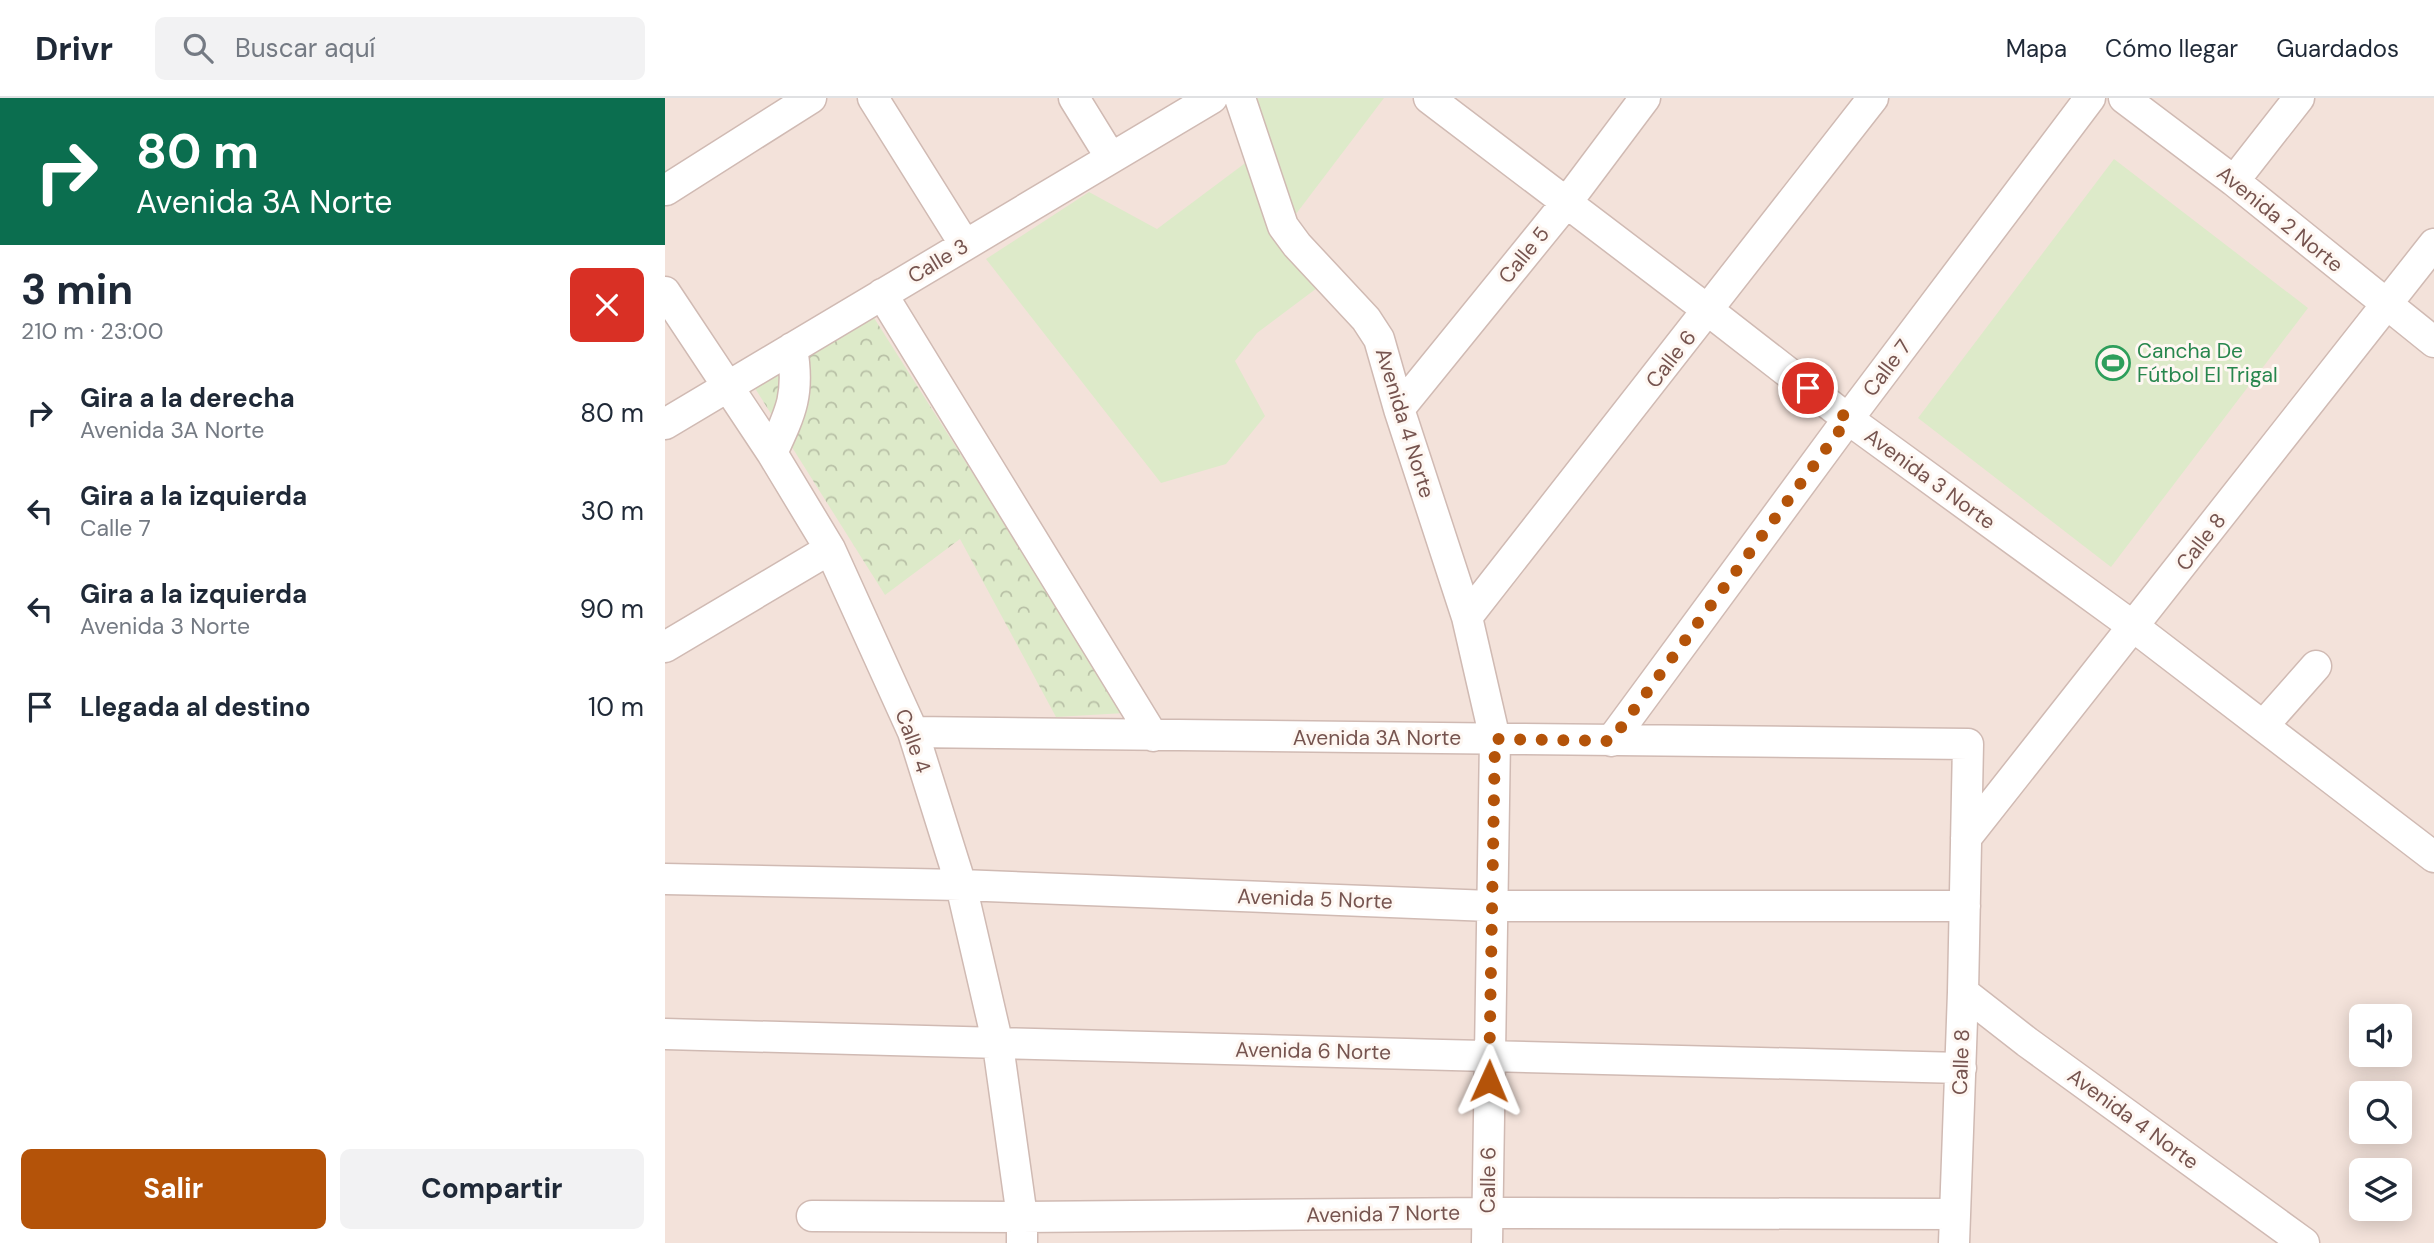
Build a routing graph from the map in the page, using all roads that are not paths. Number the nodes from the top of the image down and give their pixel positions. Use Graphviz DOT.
graph roads {
  1 [pos="811,98"];
  2 [pos="873,98"];
  3 [pos="1073,98"];
  4 [pos="1212,98"];
  5 [pos="1240,98"];
  6 [pos="1645,98"];
  7 [pos="1873,98"];
  8 [pos="2090,98"];
  9 [pos="2124,98"];
  10 [pos="2299,98"];
  11 [pos="1432,99"];
  12 [pos="1111,158"];
  13 [pos="2234,181"];
  14 [pos="666,190"];
  15 [pos="1567,202"];
  16 [pos="965,244"];
  17 [pos="2434,244"];
  18 [pos="665,292"];
  19 [pos="882,294"];
  20 [pos="2388,306"];
  21 [pos="1709,311"];
  22 [pos="2434,342"];
  23 [pos="792,348"];
  24 [pos="728,386"];
  25 [pos="1399,409"];
  26 [pos="1848,419"];
  27 [pos="665,424"];
  28 [pos="772,453"];
  29 [pos="830,549"];
  30 [pos="1467,617"];
  31 [pos="2134,627"];
  32 [pos="665,647"];
  33 [pos="2316,666"];
  34 [pos="2263,726"];
  35 [pos="913,732"];
  36 [pos="1153,736"];
  37 [pos="1495,739"];
  38 [pos="1611,741"];
  39 [pos="1968,744"];
  40 [pos="1966,838"];
  41 [pos="2434,857"];
  42 [pos="665,879"];
  43 [pos="961,885"];
  44 [pos="1490,906"];
  45 [pos="1965,906"];
  46 [pos="1963,992"];
  47 [pos="665,1034"];
  48 [pos="998,1045"];
  49 [pos="1490,1055"];
  50 [pos="1961,1068"];
  51 [pos="1487,1213"];
  52 [pos="1954,1214"];
  53 [pos="812,1216"];
  54 [pos="1022,1230"];
  55 [pos="1487,1243"];
  56 [pos="1954,1243"];
  57 [pos="2304,1243"];
  1 -- 14 [label="street"];
  2 -- 16 [label="street"];
  3 -- 12 [label="street"];
  4 -- 12 [label="street, Calle 3"];
  5 -- 25 [label="street, Avenida 4 Norte"];
  6 -- 15 [label="street, Calle 5"];
  7 -- 21 [label="street, Calle 6"];
  8 -- 26 [label="street, Calle 7"];
  9 -- 13 [label="street, Avenida 2 Norte"];
  10 -- 13 [label="street"];
  11 -- 15 [label="street, Avenida 3 Norte"];
  12 -- 16 [label="street, Calle 3"];
  13 -- 20 [label="street, Avenida 2 Norte"];
  15 -- 21 [label="street, Avenida 3 Norte"];
  15 -- 25 [label="street, Calle 5"];
  16 -- 19 [label="street, Calle 3"];
  17 -- 20 [label="street, Calle 8"];
  18 -- 24 [label="street, Calle 4"];
  19 -- 23 [label="street, Calle 3"];
  19 -- 36 [label="street"];
  20 -- 22 [label="street, Avenida 2 Norte"];
  20 -- 31 [label="street, Calle 8"];
  21 -- 26 [label="street, Avenida 3 Norte"];
  21 -- 30 [label="street, Calle 6"];
  23 -- 24 [label="street, Calle 3"];
  23 -- 28 [label="street"];
  24 -- 27 [label="street, Calle 3"];
  24 -- 28 [label="street, Calle 4"];
  25 -- 30 [label="street, Avenida 4 Norte"];
  26 -- 31 [label="street, Avenida 3 Norte"];
  26 -- 38 [label="street, Calle 7"];
  28 -- 29 [label="street, Calle 4"];
  29 -- 32 [label="street"];
  29 -- 35 [label="street, Calle 4"];
  30 -- 37 [label="street, Avenida 4 Norte"];
  31 -- 34 [label="street, Avenida 3 Norte"];
  31 -- 40 [label="street, Calle 8"];
  33 -- 34 [label="street"];
  34 -- 41 [label="street, Avenida 3 Norte"];
  35 -- 36 [label="street, Avenida 3A Norte"];
  35 -- 43 [label="street, Calle 4"];
  36 -- 37 [label="street, Avenida 3A Norte"];
  37 -- 38 [label="street, Avenida 3A Norte"];
  37 -- 44 [label="street, Calle 6"];
  38 -- 39 [label="street, Avenida 3A Norte"];
  39 -- 40 [label="street, Calle 8"];
  40 -- 45 [label="street, Calle 8"];
  42 -- 43 [label="street, Avenida 5 Norte"];
  43 -- 44 [label="street, Avenida 5 Norte"];
  43 -- 48 [label="street, Calle 4"];
  44 -- 45 [label="street, Avenida 5 Norte"];
  44 -- 49 [label="street, Calle 6"];
  45 -- 46 [label="street, Calle 8"];
  46 -- 50 [label="street, Calle 8"];
  46 -- 57 [label="street, Avenida 4 Norte"];
  47 -- 48 [label="street, Avenida 6 Norte"];
  48 -- 49 [label="street, Avenida 6 Norte"];
  48 -- 54 [label="street, Calle 4"];
  49 -- 50 [label="street, Avenida 6 Norte"];
  49 -- 51 [label="street, Calle 6"];
  50 -- 52 [label="street, Calle 8"];
  51 -- 52 [label="street, Avenida 7 Norte"];
  51 -- 54 [label="street, Avenida 7 Norte"];
  51 -- 55 [label="street, Calle 6"];
  52 -- 56 [label="street, Calle 8"];
  53 -- 54 [label="street, Avenida 7 Norte"];
}
